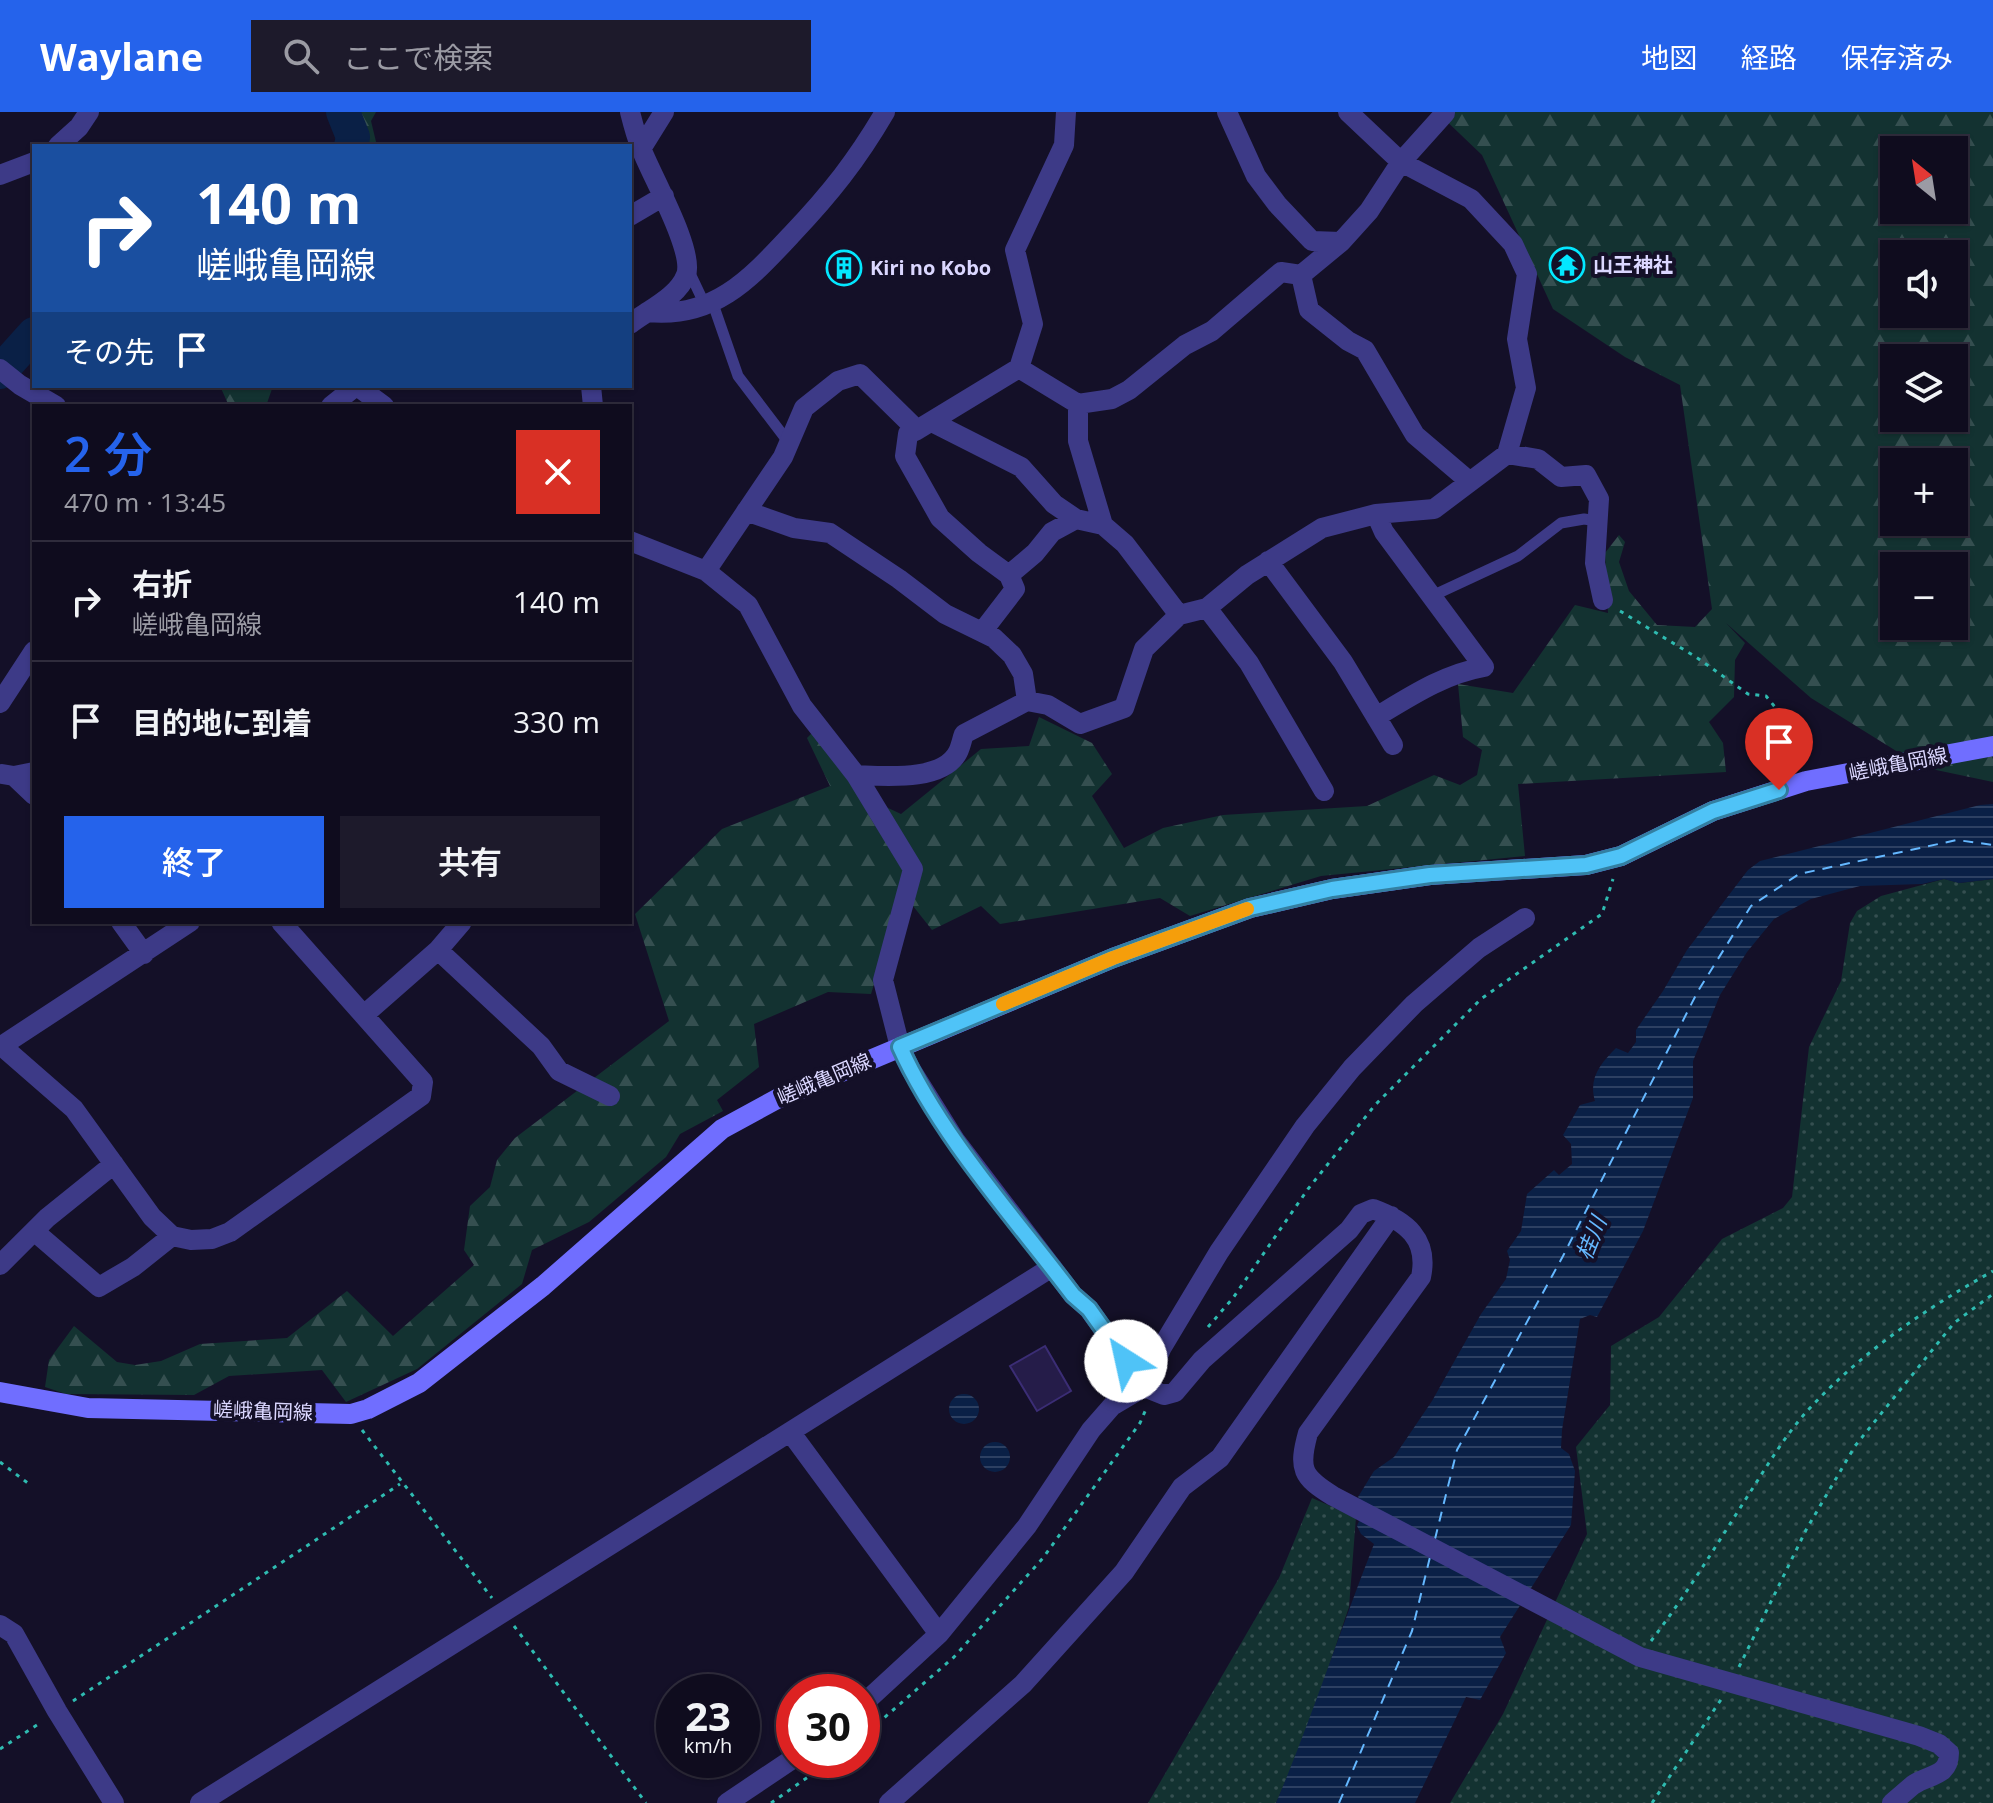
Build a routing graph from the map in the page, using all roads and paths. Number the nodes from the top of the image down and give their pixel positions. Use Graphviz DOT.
graph roads {
  1 [pos="89,112"];
  2 [pos="630,112"];
  3 [pos="664,112"];
  4 [pos="885,112"];
  5 [pos="1066,112"];
  6 [pos="1227,112"];
  7 [pos="1348,112"];
  8 [pos="1445,113"];
  9 [pos="60,144"];
  10 [pos="641,149"];
  11 [pos="1401,162"];
  12 [pos="32,163"];
  13 [pos="0,175"];
  14 [pos="664,196"];
  15 [pos="632,215"];
  16 [pos="1341,242"];
  17 [pos="687,267"];
  18 [pos="1301,275"];
  19 [pos="709,303"];
  20 [pos="639,318"];
  21 [pos="1019,368"];
  22 [pos="0,369"];
  23 [pos="354,388"];
  24 [pos="359,388"];
  25 [pos="53,404"];
  26 [pos="334,404"];
  27 [pos="381,404"];
  28 [pos="1078,404"];
  29 [pos="924,426"];
  30 [pos="789,443"];
  31 [pos="1507,454"];
  32 [pos="1469,481"];
  33 [pos="746,511"];
  34 [pos="1376,514"];
  35 [pos="1076,519"];
  36 [pos="1598,521"];
  37 [pos="1103,525"];
  38 [pos="632,542"];
  39 [pos="1268,561"];
  40 [pos="706,571"];
  41 [pos="1009,575"];
  42 [pos="1432,596"];
  43 [pos="1603,600"];
  44 [pos="1207,608"];
  45 [pos="1179,615"];
  46 [pos="982,632"];
  47 [pos="32,654"];
  48 [pos="1027,701"];
  49 [pos="0,703"];
  50 [pos="1376,717"];
  51 [pos="1393,745"];
  52 [pos="1993,746"];
  53 [pos="10,773"];
  54 [pos="856,775"];
  55 [pos="1806,781"];
  56 [pos="1324,791"];
  57 [pos="32,793"];
  58 [pos="1621,856"];
  59 [pos="1525,918"];
  60 [pos="122,924"];
  61 [pos="187,924"];
  62 [pos="283,924"];
  63 [pos="460,924"];
  64 [pos="438,950"];
  65 [pos="144,954"];
  66 [pos="365,1014"];
  67 [pos="1,1047"];
  68 [pos="900,1047"];
  69 [pos="610,1096"];
  70 [pos="114,1164"];
  71 [pos="1391,1216"];
  72 [pos="34,1231"];
  73 [pos="172,1236"];
  74 [pos="0,1265"];
  75 [pos="1052,1267"];
  76 [pos="1993,1271"];
  77 [pos="1993,1294"];
  78 [pos="1203,1333"];
  79 [pos="1148,1390"];
  80 [pos="0,1392"];
  81 [pos="791,1433"];
  82 [pos="0,1462"];
  83 [pos="402,1483"];
  84 [pos="29,1484"];
  85 [pos="0,1625"];
  86 [pos="939,1634"];
  87 [pos="1640,1657"];
  88 [pos="1731,1684"];
  89 [pos="880,1688"];
  90 [pos="57,1711"];
  91 [pos="880,1721"];
  92 [pos="0,1749"];
  93 [pos="776,1770"];
  94 [pos="806,1778"];
  95 [pos="114,1803"];
  96 [pos="200,1803"];
  97 [pos="727,1803"];
  98 [pos="771,1803"];
  99 [pos="889,1803"];
  100 [pos="1652,1803"];
  101 [pos="1892,1803"];
  1 -- 9 [label="street"];
  2 -- 10 [label="street"];
  3 -- 10 [label="street"];
  4 -- 19 [label="street"];
  5 -- 21 [label="street"];
  6 -- 16 [label="street"];
  7 -- 11 [label="street"];
  8 -- 11 [label="street"];
  10 -- 14 [label="street"];
  11 -- 16 [label="street"];
  11 -- 31 [label="street"];
  12 -- 13 [label="street"];
  14 -- 15 [label="street"];
  14 -- 17 [label="street"];
  16 -- 18 [label="street"];
  17 -- 19 [label="lane"];
  17 -- 20 [label="street"];
  18 -- 28 [label="street"];
  18 -- 32 [label="street"];
  19 -- 20 [label="street"];
  19 -- 30 [label="lane"];
  21 -- 28 [label="street"];
  21 -- 29 [label="street"];
  22 -- 25 [label="street"];
  23 -- 26 [label="street"];
  24 -- 27 [label="street"];
  28 -- 37 [label="street"];
  29 -- 30 [label="street"];
  29 -- 35 [label="street"];
  29 -- 41 [label="street"];
  30 -- 33 [label="street"];
  31 -- 32 [label="street"];
  31 -- 36 [label="street"];
  32 -- 34 [label="street"];
  33 -- 40 [label="street"];
  33 -- 46 [label="street"];
  34 -- 39 [label="street"];
  34 -- 42 [label="street"];
  35 -- 37 [label="street"];
  35 -- 41 [label="street"];
  36 -- 42 [label="lane"];
  36 -- 43 [label="street"];
  37 -- 45 [label="street"];
  38 -- 40 [label="street"];
  39 -- 44 [label="street"];
  39 -- 50 [label="street"];
  40 -- 54 [label="street"];
  41 -- 46 [label="street"];
  42 -- 50 [label="street"];
  43 -- 55 [label="path"];
  44 -- 45 [label="street"];
  44 -- 56 [label="street"];
  45 -- 48 [label="street"];
  46 -- 48 [label="street"];
  47 -- 49 [label="street"];
  48 -- 54 [label="street"];
  50 -- 51 [label="street"];
  52 -- 55 [label="main road, 嵯峨亀岡線"];
  53 -- 57 [label="street"];
  54 -- 68 [label="street"];
  55 -- 58 [label="main road, 嵯峨亀岡線"];
  58 -- 68 [label="main road, 嵯峨亀岡線"];
  58 -- 78 [label="path"];
  59 -- 79 [label="street"];
  60 -- 65 [label="street"];
  61 -- 65 [label="street"];
  62 -- 66 [label="street"];
  63 -- 64 [label="street"];
  64 -- 66 [label="street"];
  64 -- 69 [label="street"];
  65 -- 67 [label="street"];
  66 -- 73 [label="street"];
  67 -- 70 [label="street"];
  68 -- 75 [label="street"];
  68 -- 80 [label="main road, 嵯峨亀岡線"];
  70 -- 72 [label="street"];
  70 -- 73 [label="street"];
  71 -- 79 [label="street"];
  71 -- 87 [label="street"];
  71 -- 99 [label="street"];
  72 -- 73 [label="street"];
  72 -- 74 [label="street"];
  75 -- 79 [label="street"];
  75 -- 81 [label="street"];
  76 -- 87 [label="path"];
  77 -- 88 [label="path"];
  79 -- 86 [label="street"];
  79 -- 91 [label="path"];
  81 -- 86 [label="street"];
  81 -- 96 [label="street"];
  82 -- 84 [label="path"];
  83 -- 90 [label="path"];
  85 -- 90 [label="street"];
  86 -- 89 [label="street"];
  87 -- 88 [label="street"];
  88 -- 100 [label="path"];
  88 -- 101 [label="street"];
  90 -- 92 [label="path"];
  90 -- 95 [label="street"];
  93 -- 97 [label="street"];
  94 -- 98 [label="path"];
}
